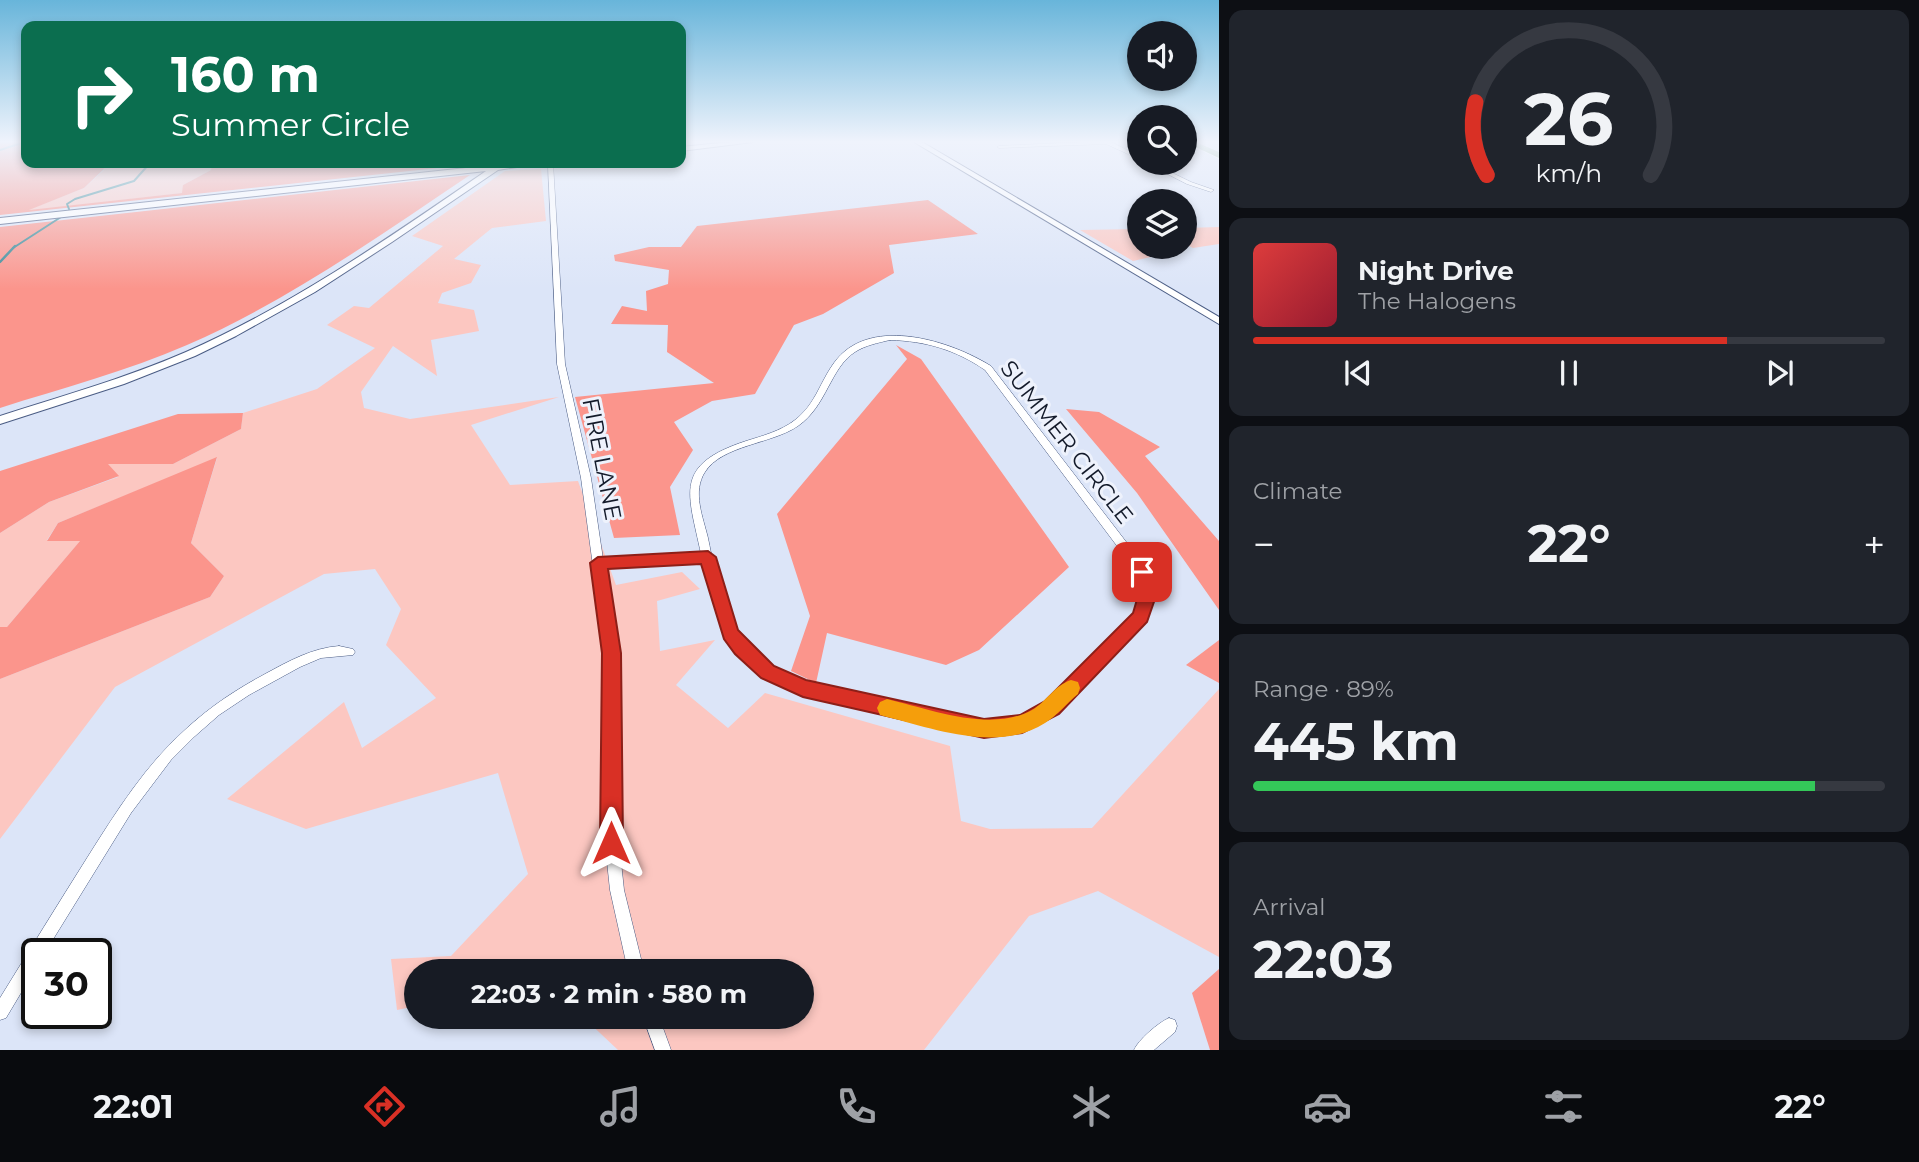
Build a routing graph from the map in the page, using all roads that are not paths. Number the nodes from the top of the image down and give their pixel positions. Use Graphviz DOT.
graph roads {
  1 [pos="271,191"];
  2 [pos="461,191"];
  3 [pos="552,191"];
  4 [pos="1000,191"];
  5 [pos="0,222"];
  6 [pos="1219,321"];
  7 [pos="0,420"];
  8 [pos="708,557"];
  9 [pos="598,563"];
  10 [pos="349,652"];
  11 [pos="633,959"];
  12 [pos="0,1012"];
  13 [pos="1169,1026"];
  14 [pos="655,1029"];
  15 [pos="663,1050"];
  16 [pos="1142,1050"];
  1 -- 5 [label="street"];
  2 -- 7 [label="street"];
  3 -- 9 [label="street, FIRE LANE"];
  4 -- 6 [label="street"];
  8 -- 8 [label="street, SUMMER CIRCLE"];
  8 -- 9 [label="street"];
  9 -- 11 [label="street, FIRE LANE"];
  10 -- 12 [label="street"];
  13 -- 16 [label="street"];
  14 -- 15 [label="street"];
}
